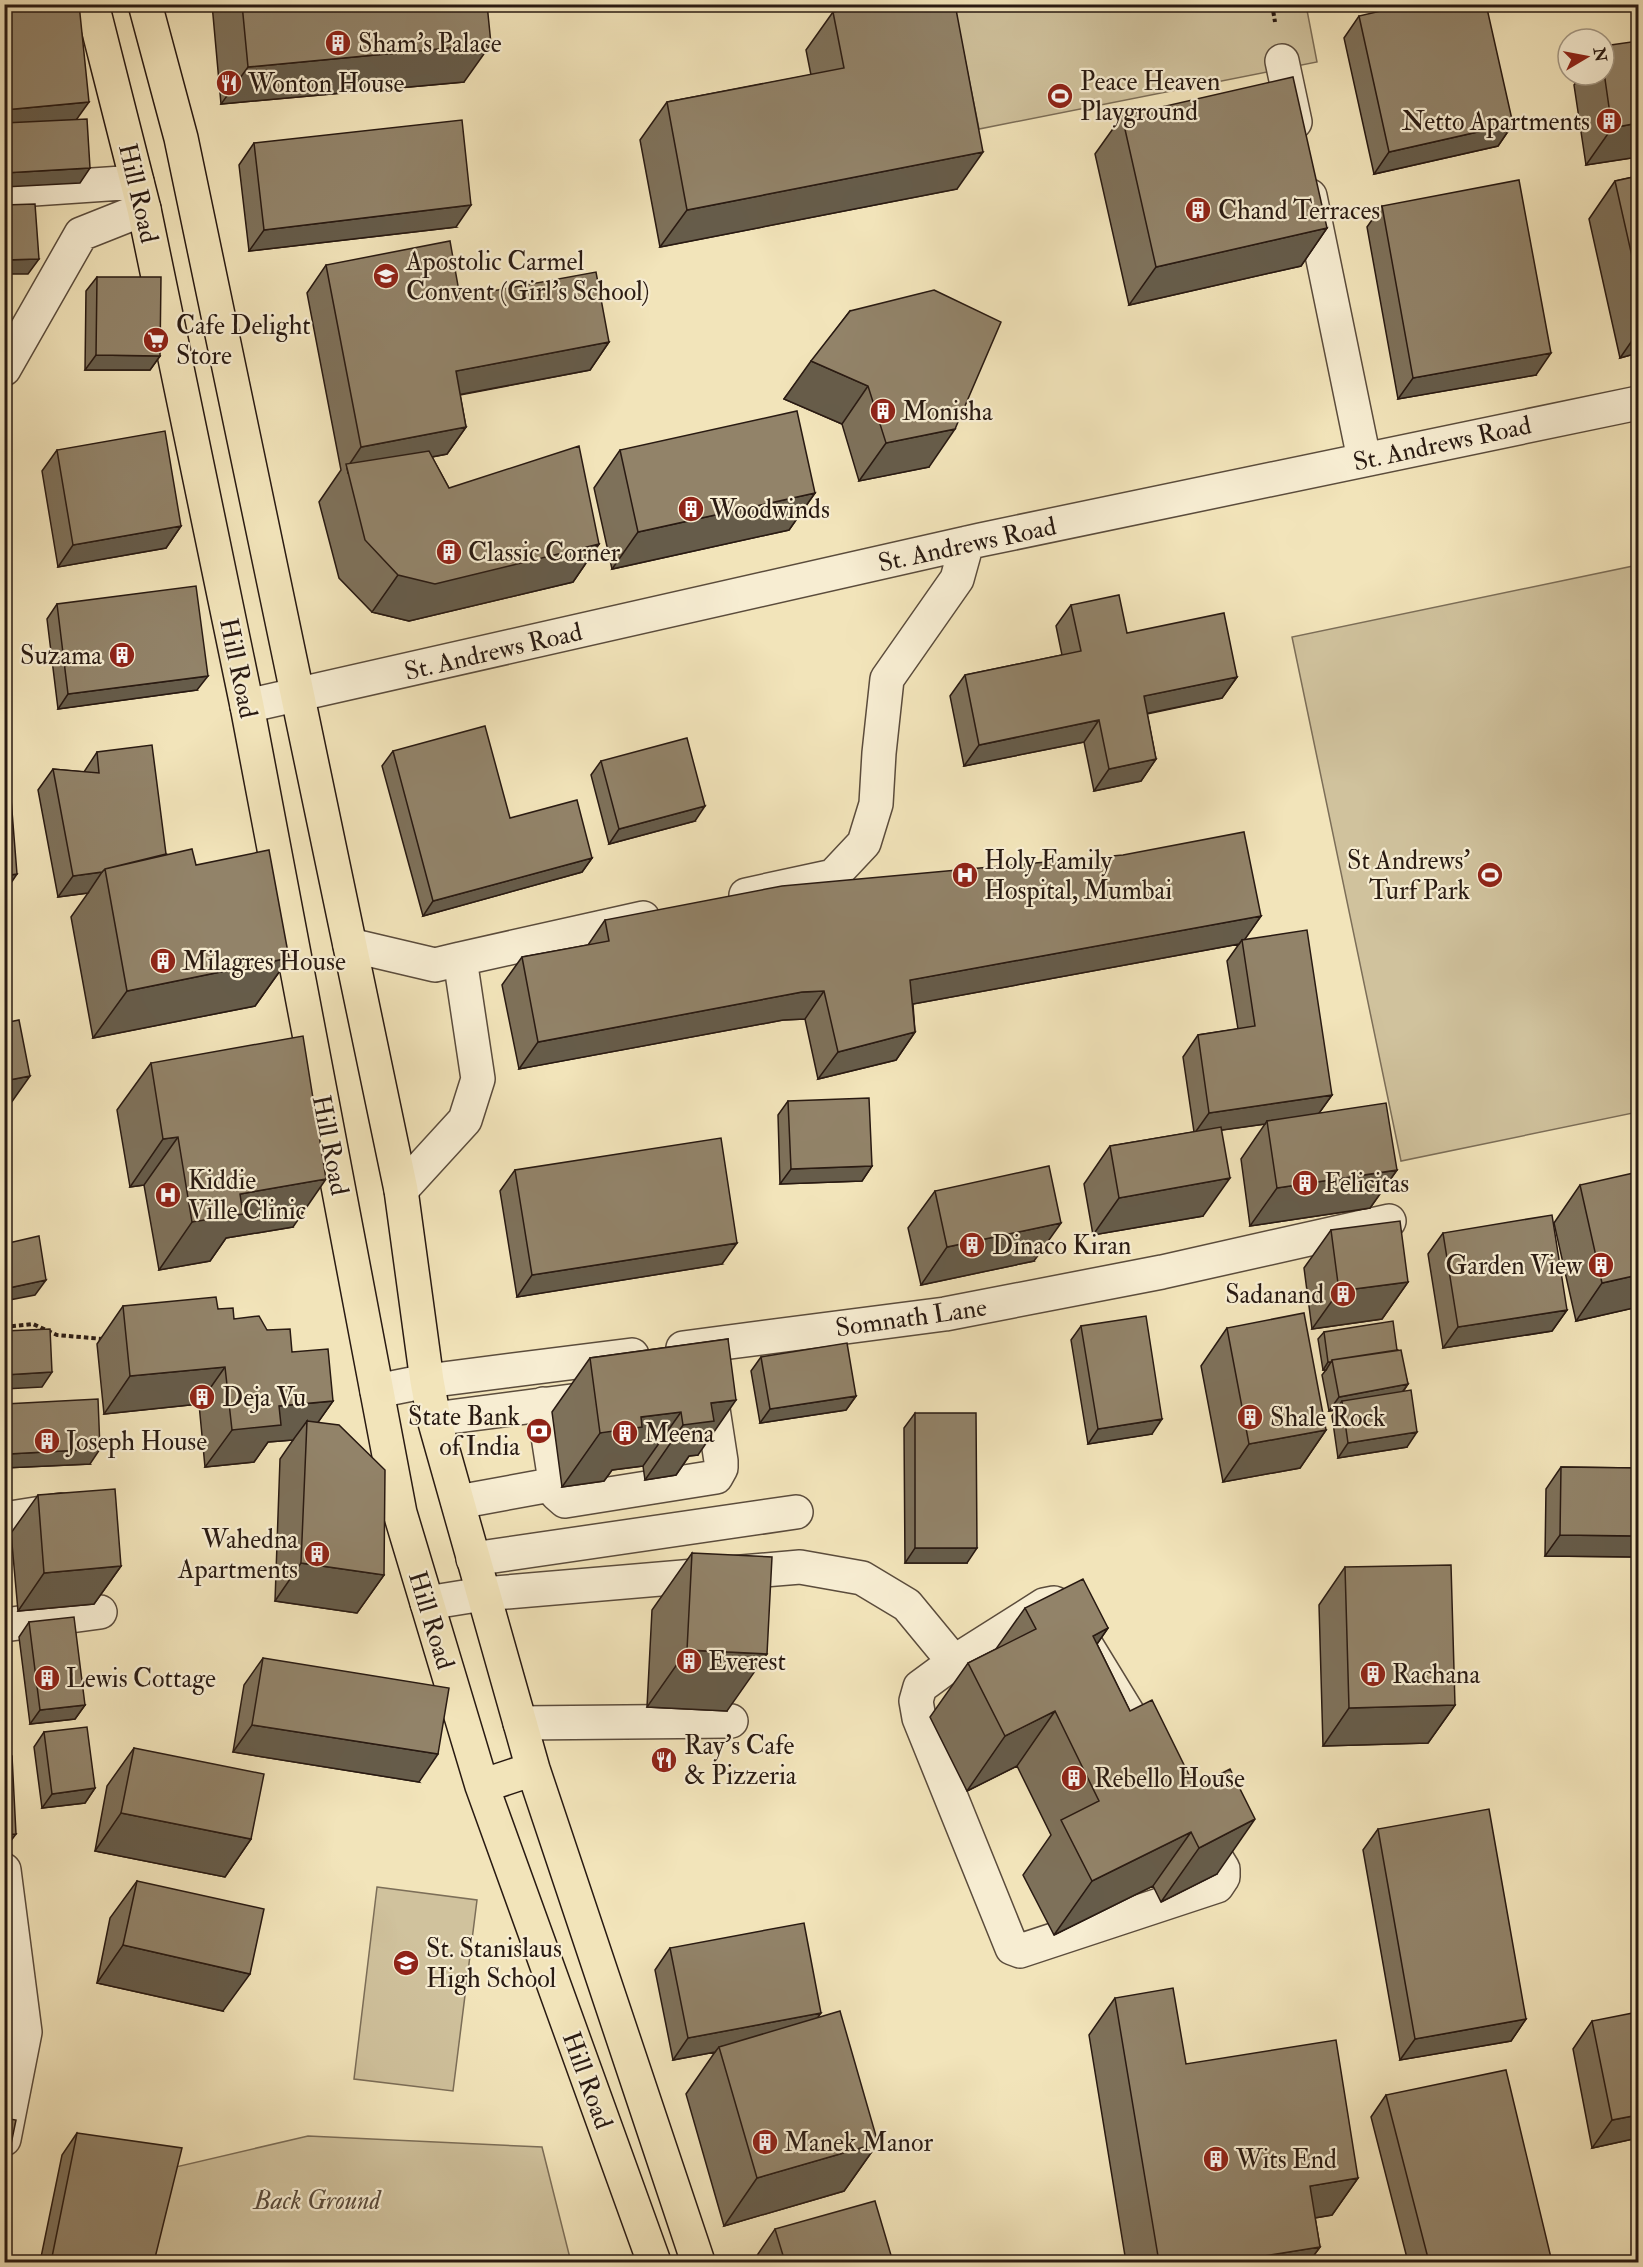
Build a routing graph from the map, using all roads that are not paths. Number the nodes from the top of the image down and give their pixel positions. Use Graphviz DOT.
graph roads {
  1 [pos="92,4"];
  2 [pos="146,4"];
  3 [pos="1282,61"];
  4 [pos="4,191"];
  5 [pos="140,195"];
  6 [pos="4,369"];
  7 [pos="1638,403"];
  8 [pos="1364,459"];
  9 [pos="967,543"];
  10 [pos="297,695"];
  11 [pos="247,706"];
  12 [pos="716,902"];
  13 [pos="670,912"];
  14 [pos="350,945"];
  15 [pos="460,959"];
  16 [pos="400,1190"];
  17 [pos="1389,1221"];
  18 [pos="427,1381"];
  19 [pos="681,1386"];
  20 [pos="377,1390"];
  21 [pos="635,1392"];
  22 [pos="543,1404"];
  23 [pos="434,1419"];
  24 [pos="556,1484"];
  25 [pos="458,1502"];
  26 [pos="62,1510"];
  27 [pos="796,1512"];
  28 [pos="4,1519"];
  29 [pos="473,1559"];
  30 [pos="483,1594"];
  31 [pos="427,1603"];
  32 [pos="100,1612"];
  33 [pos="4,1625"];
  34 [pos="954,1662"];
  35 [pos="428,1709"];
  36 [pos="461,1715"];
  37 [pos="731,1721"];
  38 [pos="520,1723"];
  39 [pos="533,1769"];
  40 [pos="482,1786"];
  41 [pos="4,1870"];
  42 [pos="8,1923"];
  43 [pos="9,2097"];
  44 [pos="4,2139"];
  45 [pos="654,2262"];
  46 [pos="698,2262"];
  1 -- 5 [label="main road, Hill Road"];
  2 -- 10 [label="main road, Hill Road"];
  3 -- 8 [label="street"];
  4 -- 5 [label="street"];
  5 -- 6 [label="street"];
  5 -- 11 [label="main road, Hill Road"];
  7 -- 8 [label="street, St. Andrews Road"];
  8 -- 9 [label="street, St. Andrews Road"];
  9 -- 10 [label="street, St. Andrews Road"];
  9 -- 12 [label="street"];
  10 -- 11 [label="street, St. Andrews Road"];
  10 -- 14 [label="main road, Hill Road"];
  11 -- 20 [label="main road, Hill Road"];
  13 -- 15 [label="street"];
  14 -- 15 [label="street"];
  14 -- 16 [label="main road, Hill Road"];
  15 -- 16 [label="street"];
  16 -- 18 [label="main road, Hill Road"];
  17 -- 18 [label="street, Somnath Lane"];
  18 -- 20 [label="street, Somnath Lane"];
  18 -- 23 [label="main road, Hill Road"];
  19 -- 24 [label="street"];
  20 -- 31 [label="main road, Hill Road"];
  21 -- 22 [label="street"];
  22 -- 23 [label="street"];
  22 -- 24 [label="street"];
  23 -- 25 [label="main road, Hill Road"];
  24 -- 25 [label="street"];
  25 -- 29 [label="main road, Hill Road"];
  26 -- 28 [label="street"];
  27 -- 29 [label="street"];
  29 -- 30 [label="main road, Hill Road"];
  30 -- 31 [label="street"];
  30 -- 34 [label="street"];
  30 -- 38 [label="main road, Hill Road"];
  31 -- 36 [label="main road, Hill Road"];
  32 -- 33 [label="street"];
  34 -- 34 [label="street"];
  35 -- 36 [label="street"];
  36 -- 40 [label="main road, Hill Road"];
  37 -- 38 [label="street"];
  38 -- 39 [label="main road, Hill Road"];
  39 -- 40 [label="main road"];
  39 -- 46 [label="main road, Hill Road"];
  40 -- 45 [label="main road, Hill Road"];
  41 -- 42 [label="street"];
  42 -- 43 [label="street"];
  43 -- 44 [label="street"];
}
